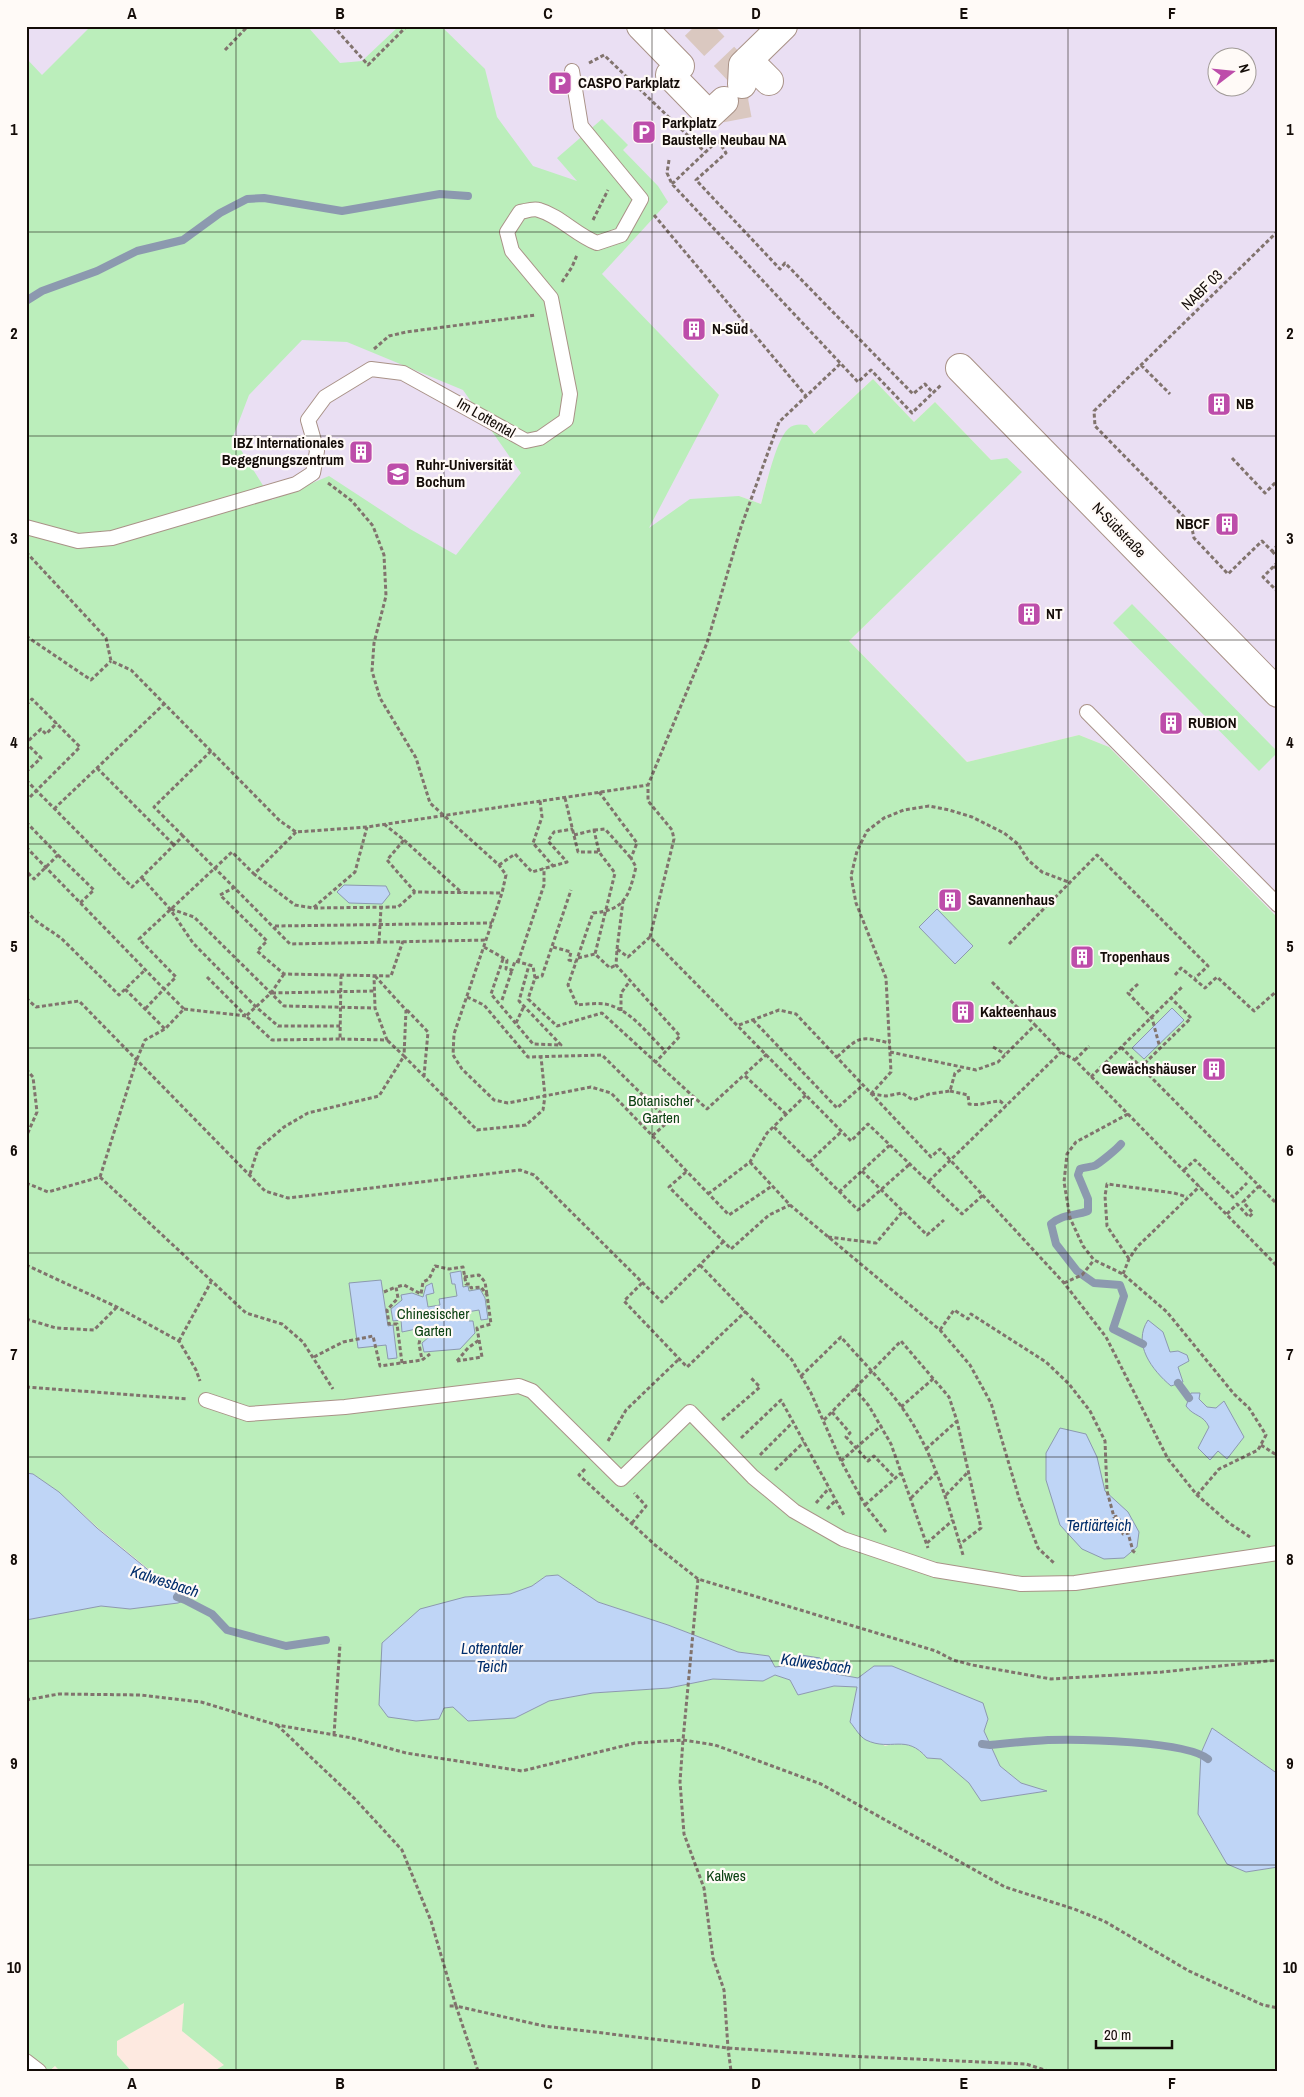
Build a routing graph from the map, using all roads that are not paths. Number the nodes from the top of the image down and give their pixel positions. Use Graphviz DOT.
graph roads {
  1 [pos="641,26"];
  2 [pos="783,26"];
  3 [pos="572,71"];
  4 [pos="736,75"];
  5 [pos="769,81"];
  6 [pos="960,368"];
  7 [pos="26,527"];
  8 [pos="1278,692"];
  9 [pos="1087,712"];
  10 [pos="1278,905"];
  11 [pos="206,1400"];
  12 [pos="1276,1553"];
  13 [pos="26,2061"];
  14 [pos="39,2071"];
  1 -- 4 [label="street"];
  2 -- 4 [label="street"];
  3 -- 7 [label="lane, Im Lottental"];
  4 -- 5 [label="street"];
  6 -- 8 [label="street, N-Südstraße"];
  9 -- 10 [label="lane"];
  11 -- 12 [label="lane"];
  13 -- 14 [label="lane"];
}
